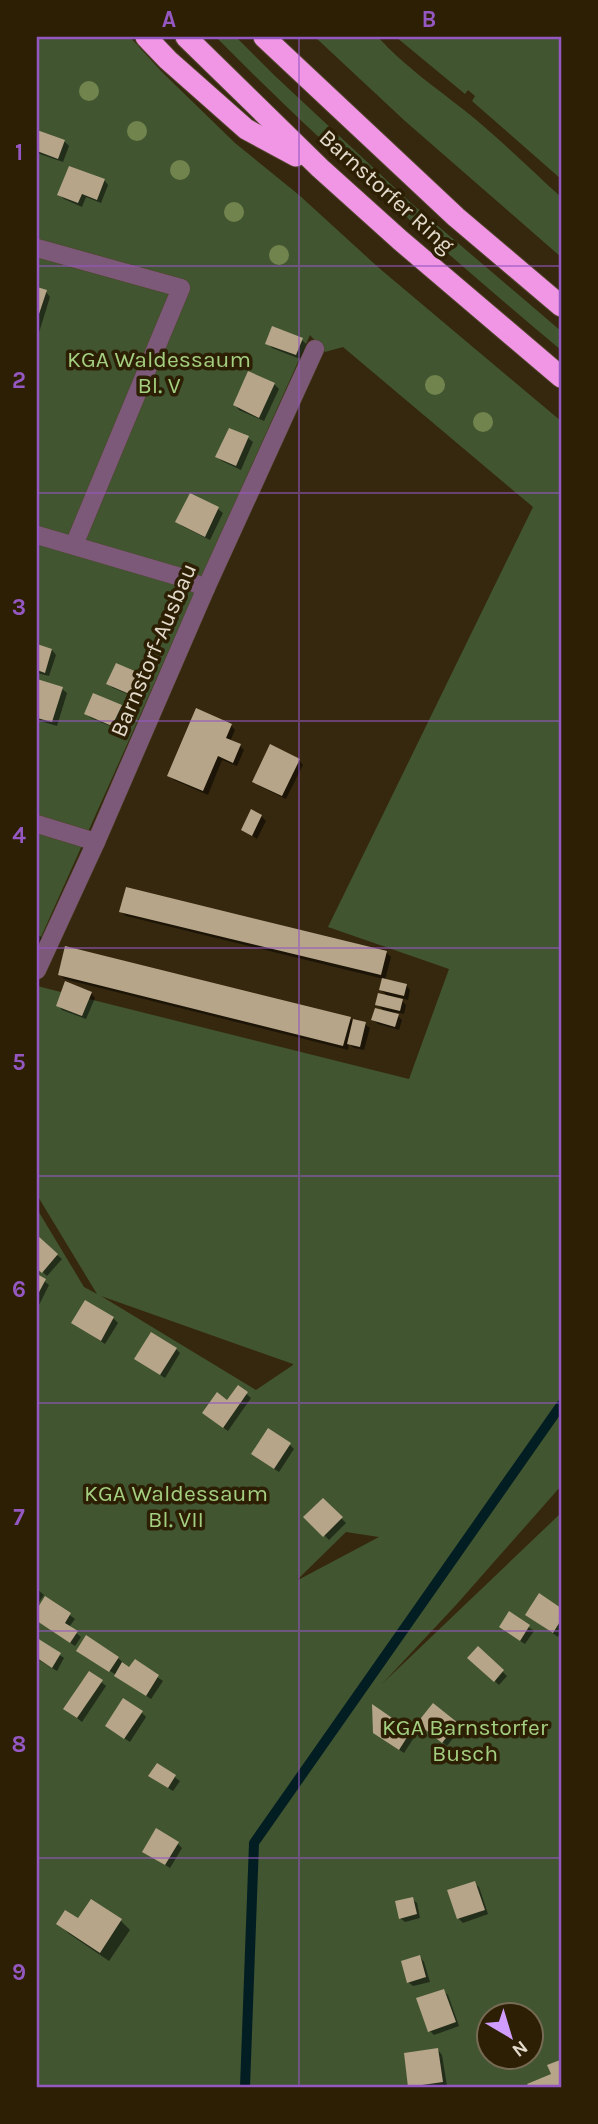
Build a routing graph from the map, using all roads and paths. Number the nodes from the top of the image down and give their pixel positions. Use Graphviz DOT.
graph roads {
  1 [pos="146,37"];
  2 [pos="186,37"];
  3 [pos="264,37"];
  4 [pos="320,168"];
  5 [pos="37,248"];
  6 [pos="561,306"];
  7 [pos="314,349"];
  8 [pos="561,377"];
  9 [pos="37,535"];
  10 [pos="74,545"];
  11 [pos="206,588"];
  12 [pos="37,824"];
  13 [pos="96,842"];
  14 [pos="37,970"];
  1 -- 4 [label="highway"];
  2 -- 4 [label="highway, Barnstorfer Ring"];
  3 -- 6 [label="highway, Barnstorfer Ring"];
  4 -- 8 [label="highway, Barnstorfer Ring"];
  5 -- 10 [label="lane"];
  7 -- 11 [label="lane, Barnstorf-Ausbau"];
  9 -- 10 [label="lane"];
  10 -- 11 [label="lane"];
  11 -- 13 [label="lane, Barnstorf-Ausbau"];
  12 -- 13 [label="lane"];
  13 -- 14 [label="lane, Barnstorf-Ausbau"];
}
